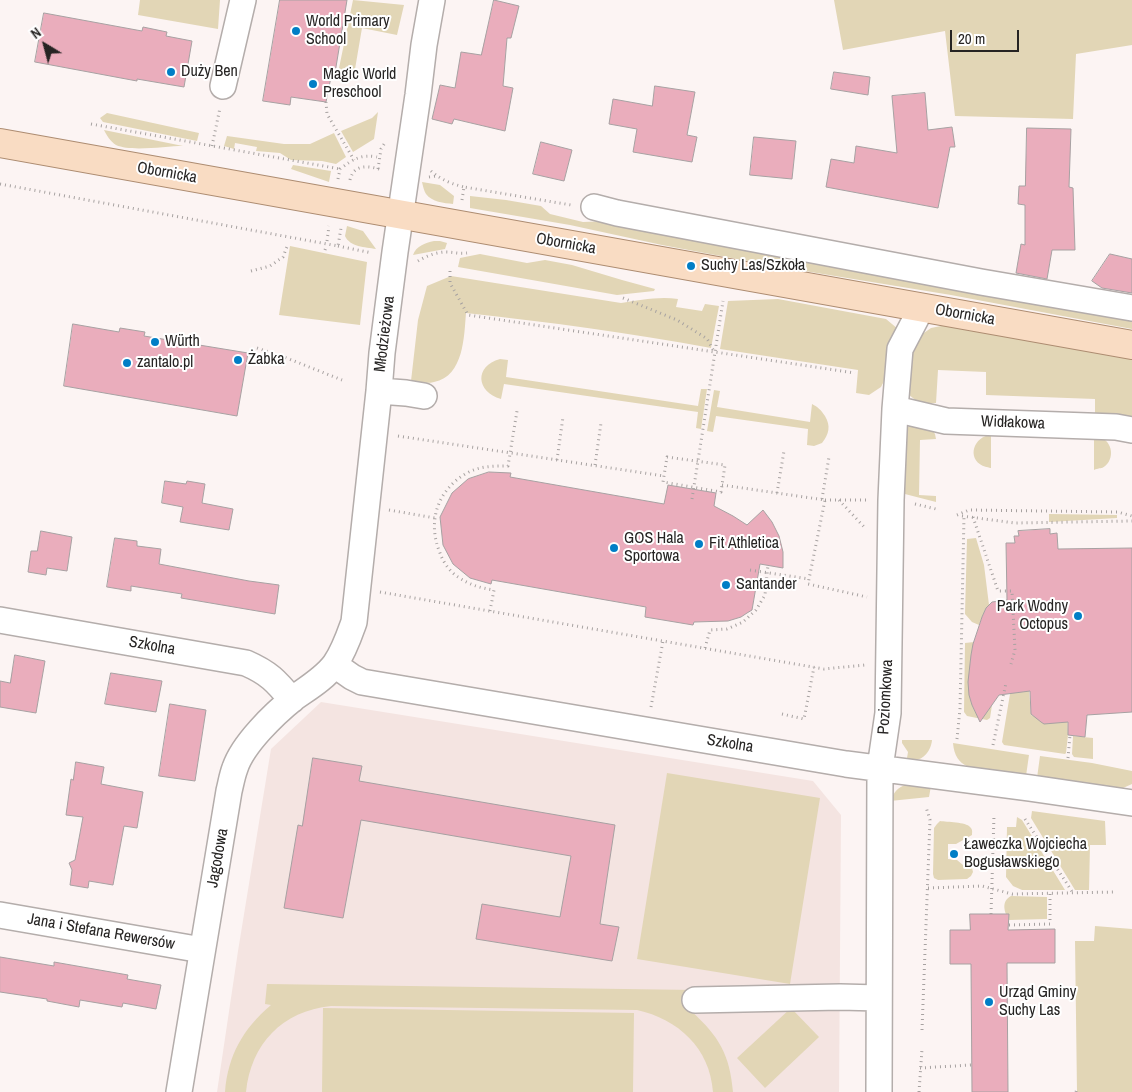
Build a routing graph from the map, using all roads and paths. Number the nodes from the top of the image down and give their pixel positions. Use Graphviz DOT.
graph roads {
  1 [pos="243,0"];
  2 [pos="432,0"];
  3 [pos="224,86"];
  4 [pos="326,102"];
  5 [pos="91,124"];
  6 [pos="388,137"];
  7 [pos="0,143"];
  8 [pos="212,146"];
  9 [pos="378,157"];
  10 [pos="354,160"];
  11 [pos="424,165"];
  12 [pos="378,169"];
  13 [pos="385,171"];
  14 [pos="349,182"];
  15 [pos="0,184"];
  16 [pos="464,187"];
  17 [pos="461,207"];
  18 [pos="594,207"];
  19 [pos="400,214"];
  20 [pos="330,222"];
  21 [pos="342,224"];
  22 [pos="327,240"];
  23 [pos="288,244"];
  24 [pos="338,246"];
  25 [pos="375,254"];
  26 [pos="450,270"];
  27 [pos="251,271"];
  28 [pos="622,298"];
  29 [pos="723,302"];
  30 [pos="922,307"];
  31 [pos="1132,308"];
  32 [pos="1132,345"];
  33 [pos="257,348"];
  34 [pos="715,352"];
  35 [pos="855,373"];
  36 [pos="342,380"];
  37 [pos="379,391"];
  38 [pos="424,396"];
  39 [pos="894,409"];
  40 [pos="517,411"];
  41 [pos="563,418"];
  42 [pos="601,423"];
  43 [pos="1132,430"];
  44 [pos="397,436"];
  45 [pos="784,450"];
  46 [pos="510,453"];
  47 [pos="829,457"];
  48 [pos="557,460"];
  49 [pos="698,461"];
  50 [pos="595,466"];
  51 [pos="664,476"];
  52 [pos="722,484"];
  53 [pos="694,487"];
  54 [pos="777,493"];
  55 [pos="692,499"];
  56 [pos="823,500"];
  57 [pos="839,500"];
  58 [pos="877,500"];
  59 [pos="909,502"];
  60 [pos="936,509"];
  61 [pos="389,510"];
  62 [pos="964,516"];
  63 [pos="1132,516"];
  64 [pos="973,517"];
  65 [pos="435,518"];
  66 [pos="1132,521"];
  67 [pos="869,533"];
  68 [pos="768,565"];
  69 [pos="750,570"];
  70 [pos="767,573"];
  71 [pos="809,579"];
  72 [pos="375,591"];
  73 [pos="873,598"];
  74 [pos="490,611"];
  75 [pos="0,620"];
  76 [pos="664,641"];
  77 [pos="705,648"];
  78 [pos="335,664"];
  79 [pos="874,664"];
  80 [pos="1011,664"];
  81 [pos="814,667"];
  82 [pos="1006,683"];
  83 [pos="292,700"];
  84 [pos="652,702"];
  85 [pos="782,714"];
  86 [pos="1070,735"];
  87 [pos="957,739"];
  88 [pos="993,745"];
  89 [pos="1068,758"];
  90 [pos="880,768"];
  91 [pos="1132,803"];
  92 [pos="926,808"];
  93 [pos="994,815"];
  94 [pos="1025,818"];
  95 [pos="928,888"];
  96 [pos="992,889"];
  97 [pos="1115,892"];
  98 [pos="1050,893"];
  99 [pos="1073,893"];
  100 [pos="991,914"];
  101 [pos="0,915"];
  102 [pos="1009,925"];
  103 [pos="202,950"];
  104 [pos="879,998"];
  105 [pos="695,1000"];
  106 [pos="922,1030"];
  107 [pos="922,1049"];
  108 [pos="971,1065"];
  109 [pos="920,1068"];
  110 [pos="179,1092"];
  111 [pos="879,1092"];
  112 [pos="919,1092"];
  1 -- 3 [label="street"];
  2 -- 19 [label="street, Młodzieżowa"];
  3 -- 8 [label="path"];
  4 -- 10 [label="path"];
  5 -- 8 [label="path"];
  6 -- 12 [label="path"];
  7 -- 19 [label="main road, Obornicka"];
  8 -- 10 [label="path"];
  9 -- 10 [label="path"];
  11 -- 16 [label="path"];
  12 -- 13 [label="path"];
  12 -- 14 [label="path"];
  15 -- 24 [label="path"];
  16 -- 17 [label="path"];
  16 -- 18 [label="path"];
  18 -- 31 [label="street"];
  19 -- 30 [label="main road, Obornicka"];
  19 -- 37 [label="street, Młodzieżowa"];
  20 -- 22 [label="path"];
  21 -- 24 [label="path"];
  23 -- 27 [label="path"];
  24 -- 25 [label="path"];
  26 -- 34 [label="path"];
  28 -- 34 [label="path"];
  29 -- 34 [label="path"];
  30 -- 32 [label="main road, Obornicka"];
  30 -- 39 [label="street, Poziomkowa"];
  33 -- 36 [label="path"];
  34 -- 35 [label="path"];
  34 -- 49 [label="path"];
  37 -- 38 [label="street"];
  37 -- 78 [label="street, Młodzieżowa"];
  39 -- 43 [label="street, Widłakowa"];
  39 -- 90 [label="street, Poziomkowa"];
  40 -- 46 [label="path"];
  41 -- 48 [label="path"];
  42 -- 50 [label="path"];
  44 -- 46 [label="path"];
  45 -- 54 [label="path"];
  46 -- 48 [label="path"];
  46 -- 65 [label="path"];
  47 -- 56 [label="path"];
  48 -- 50 [label="path"];
  49 -- 51 [label="path"];
  49 -- 52 [label="path"];
  49 -- 53 [label="path"];
  50 -- 51 [label="path"];
  51 -- 53 [label="path"];
  52 -- 53 [label="path"];
  52 -- 54 [label="path"];
  53 -- 55 [label="path"];
  54 -- 56 [label="path"];
  56 -- 57 [label="path"];
  56 -- 71 [label="path"];
  57 -- 58 [label="path"];
  57 -- 67 [label="path"];
  59 -- 60 [label="path"];
  61 -- 65 [label="path"];
  62 -- 63 [label="path"];
  62 -- 64 [label="path"];
  62 -- 87 [label="path"];
  64 -- 66 [label="path"];
  64 -- 80 [label="path"];
  65 -- 74 [label="path"];
  68 -- 70 [label="path"];
  69 -- 70 [label="path"];
  70 -- 71 [label="path"];
  70 -- 77 [label="path"];
  71 -- 73 [label="path"];
  72 -- 74 [label="path"];
  74 -- 76 [label="path"];
  75 -- 83 [label="street, Szkolna"];
  76 -- 77 [label="path"];
  76 -- 84 [label="path"];
  77 -- 81 [label="path"];
  78 -- 83 [label="street, Jagodowa"];
  78 -- 90 [label="street, Szkolna"];
  79 -- 81 [label="path"];
  81 -- 85 [label="path"];
  82 -- 88 [label="path"];
  83 -- 103 [label="street, Jagodowa"];
  86 -- 89 [label="path"];
  90 -- 91 [label="street, Szkolna"];
  90 -- 104 [label="street, Poziomkowa"];
  92 -- 95 [label="path"];
  93 -- 96 [label="path"];
  94 -- 99 [label="path"];
  95 -- 96 [label="path"];
  95 -- 106 [label="path"];
  96 -- 98 [label="path"];
  96 -- 100 [label="path"];
  97 -- 99 [label="path"];
  98 -- 99 [label="path"];
  98 -- 102 [label="path"];
  101 -- 103 [label="street, Jana i Stefana Rewersów"];
  103 -- 110 [label="street, Jagodowa"];
  104 -- 105 [label="street"];
  104 -- 111 [label="street, Poziomkowa"];
  107 -- 109 [label="path"];
  108 -- 109 [label="path"];
  109 -- 112 [label="path"];
}
